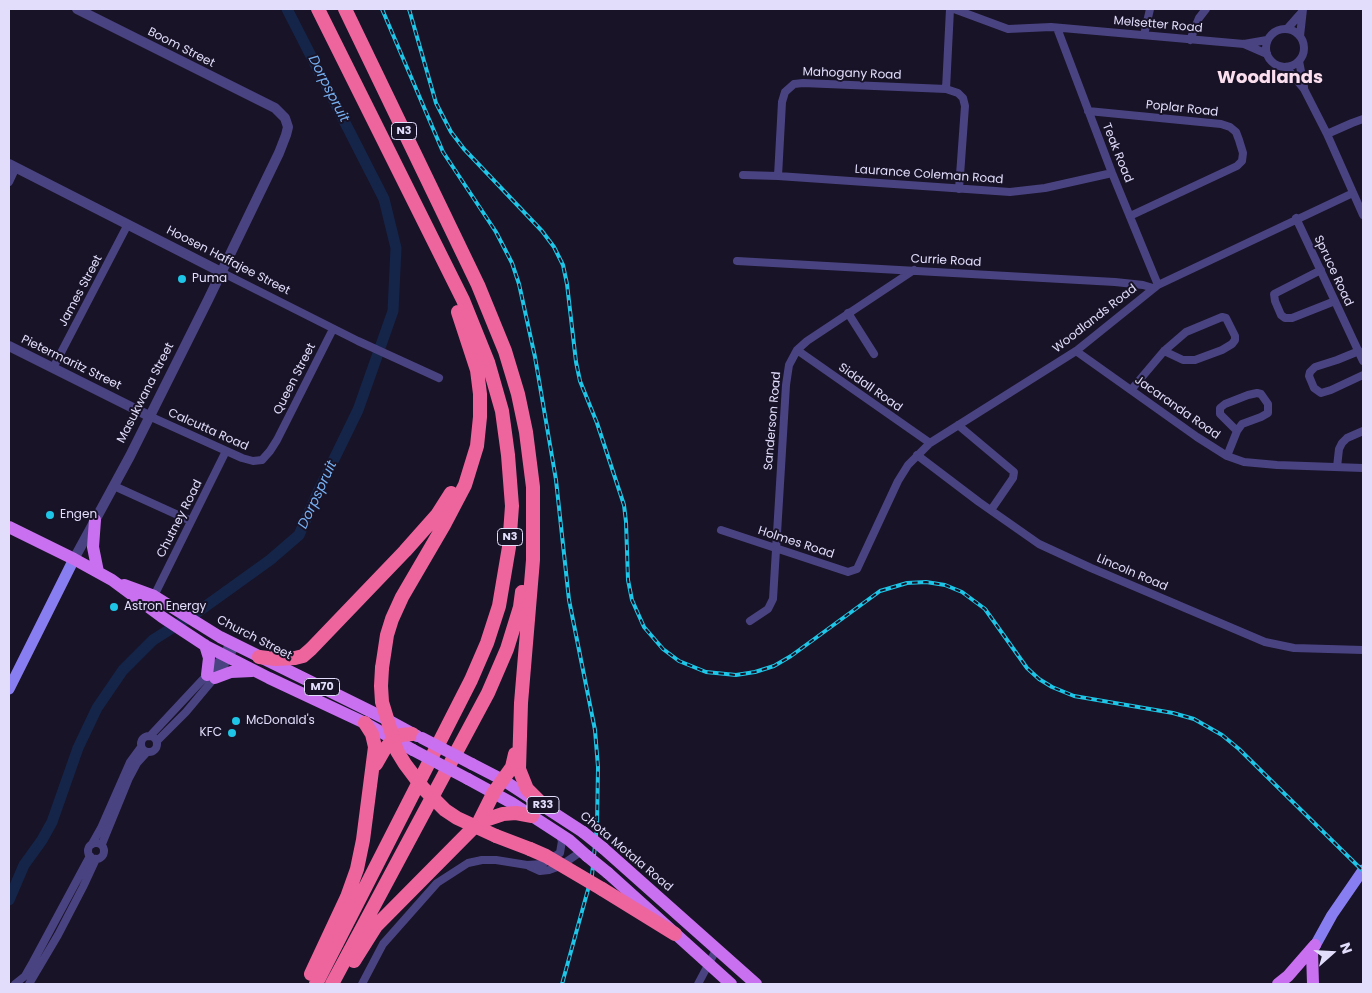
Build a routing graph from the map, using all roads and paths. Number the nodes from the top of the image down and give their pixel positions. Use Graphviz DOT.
graph roads {
  1 [pos="77,9"];
  2 [pos="318,9"];
  3 [pos="345,9"];
  4 [pos="950,9"];
  5 [pos="954,9"];
  6 [pos="1150,9"];
  7 [pos="1206,9"];
  8 [pos="1303,10"];
  9 [pos="1057,28"];
  10 [pos="1287,28"];
  11 [pos="1144,35"];
  12 [pos="1300,36"];
  13 [pos="1190,40"];
  14 [pos="1268,40"];
  15 [pos="1244,44"];
  16 [pos="1267,54"];
  17 [pos="1299,61"];
  18 [pos="1286,67"];
  19 [pos="353,80"];
  20 [pos="946,89"];
  21 [pos="1304,89"];
  22 [pos="275,108"];
  23 [pos="1088,111"];
  24 [pos="1363,119"];
  25 [pos="1327,134"];
  26 [pos="12,165"];
  27 [pos="1112,173"];
  28 [pos="743,175"];
  29 [pos="778,176"];
  30 [pos="9,182"];
  31 [pos="959,189"];
  32 [pos="1353,192"];
  33 [pos="1363,215"];
  34 [pos="1130,216"];
  35 [pos="1296,218"];
  36 [pos="128,224"];
  37 [pos="737,261"];
  38 [pos="914,270"];
  39 [pos="1321,270"];
  40 [pos="221,272"];
  41 [pos="1155,286"];
  42 [pos="1335,301"];
  43 [pos="848,313"];
  44 [pos="333,329"];
  45 [pos="466,333"];
  46 [pos="9,346"];
  47 [pos="797,350"];
  48 [pos="1076,351"];
  49 [pos="1164,351"];
  50 [pos="1358,351"];
  51 [pos="874,354"];
  52 [pos="1363,361"];
  53 [pos="53,368"];
  54 [pos="1363,375"];
  55 [pos="439,378"];
  56 [pos="1131,390"];
  57 [pos="150,416"];
  58 [pos="958,425"];
  59 [pos="1237,430"];
  60 [pos="1363,431"];
  61 [pos="526,432"];
  62 [pos="277,440"];
  63 [pos="930,443"];
  64 [pos="226,452"];
  65 [pos="917,455"];
  66 [pos="1227,456"];
  67 [pos="1336,467"];
  68 [pos="1363,468"];
  69 [pos="114,486"];
  70 [pos="991,510"];
  71 [pos="95,520"];
  72 [pos="191,521"];
  73 [pos="9,527"];
  74 [pos="721,530"];
  75 [pos="775,548"];
  76 [pos="74,559"];
  77 [pos="861,562"];
  78 [pos="98,572"];
  79 [pos="112,580"];
  80 [pos="154,596"];
  81 [pos="750,621"];
  82 [pos="233,644"];
  83 [pos="204,645"];
  84 [pos="1363,650"];
  85 [pos="227,656"];
  86 [pos="260,657"];
  87 [pos="255,671"];
  88 [pos="211,677"];
  89 [pos="9,688"];
  90 [pos="384,718"];
  91 [pos="520,719"];
  92 [pos="365,724"];
  93 [pos="150,736"];
  94 [pos="417,736"];
  95 [pos="393,740"];
  96 [pos="157,741"];
  97 [pos="144,750"];
  98 [pos="503,780"];
  99 [pos="371,781"];
  100 [pos="494,792"];
  101 [pos="541,803"];
  102 [pos="532,816"];
  103 [pos="479,822"];
  104 [pos="560,834"];
  105 [pos="92,844"];
  106 [pos="102,844"];
  107 [pos="585,853"];
  108 [pos="93,858"];
  109 [pos="527,865"];
  110 [pos="1363,870"];
  111 [pos="675,934"];
  112 [pos="1313,948"];
  113 [pos="716,950"];
  114 [pos="708,964"];
  115 [pos="15,984"];
  116 [pos="29,984"];
  117 [pos="306,984"];
  118 [pos="316,984"];
  119 [pos="332,984"];
  120 [pos="338,984"];
  121 [pos="362,984"];
  122 [pos="698,984"];
  123 [pos="731,984"];
  124 [pos="756,984"];
  125 [pos="1278,984"];
  126 [pos="1307,984"];
  127 [pos="1313,984"];
  1 -- 22 [label="street, Boom Street"];
  2 -- 19 [label="highway, N3"];
  3 -- 61 [label="highway, N3"];
  4 -- 20 [label="street"];
  5 -- 9 [label="street, Melsetter Road"];
  6 -- 11 [label="street"];
  7 -- 13 [label="street"];
  8 -- 10 [label="street"];
  8 -- 12 [label="street"];
  9 -- 11 [label="street, Melsetter Road"];
  9 -- 23 [label="street, Teak Road"];
  10 -- 12 [label="street"];
  10 -- 14 [label="street"];
  11 -- 13 [label="street, Melsetter Road"];
  12 -- 17 [label="street"];
  13 -- 15 [label="street, Melsetter Road"];
  14 -- 15 [label="street, Melsetter Road"];
  14 -- 16 [label="street"];
  15 -- 16 [label="street, Melsetter Road"];
  16 -- 18 [label="street"];
  17 -- 18 [label="street"];
  17 -- 21 [label="street"];
  18 -- 21 [label="street"];
  19 -- 45 [label="highway"];
  19 -- 118 [label="highway, N3"];
  20 -- 29 [label="street, Mahogany Road"];
  20 -- 31 [label="street"];
  21 -- 25 [label="street"];
  22 -- 40 [label="street, Masukwana Street"];
  23 -- 27 [label="street, Teak Road"];
  23 -- 34 [label="street, Poplar Road"];
  24 -- 25 [label="street"];
  25 -- 32 [label="street"];
  26 -- 30 [label="street"];
  26 -- 36 [label="street, Hoosen Haffajee Street"];
  27 -- 31 [label="street, Laurance Coleman Road"];
  27 -- 34 [label="street, Teak Road"];
  28 -- 29 [label="street, Laurance Coleman Road"];
  29 -- 31 [label="street, Laurance Coleman Road"];
  32 -- 33 [label="street"];
  32 -- 35 [label="street, Woodlands Road"];
  34 -- 41 [label="street, Teak Road"];
  35 -- 39 [label="street, Spruce Road"];
  35 -- 41 [label="street, Woodlands Road"];
  36 -- 40 [label="street, Hoosen Haffajee Street"];
  36 -- 53 [label="street, James Street"];
  37 -- 38 [label="street, Currie Road"];
  38 -- 41 [label="street, Currie Road"];
  38 -- 43 [label="street, Sanderson Road"];
  39 -- 42 [label="street, Spruce Road"];
  39 -- 42 [label="street"];
  40 -- 44 [label="street, Hoosen Haffajee Street"];
  40 -- 57 [label="street, Masukwana Street"];
  41 -- 48 [label="street, Woodlands Road"];
  42 -- 50 [label="street, Spruce Road"];
  43 -- 47 [label="street, Sanderson Road"];
  43 -- 51 [label="street"];
  44 -- 55 [label="street, Hoosen Haffajee Street"];
  44 -- 62 [label="street, Queen Street"];
  45 -- 86 [label="highway"];
  45 -- 111 [label="highway, bridge"];
  46 -- 53 [label="street, Pietermaritz Street"];
  47 -- 63 [label="street, Siddall Road"];
  47 -- 75 [label="street, Sanderson Road"];
  48 -- 56 [label="street, Jacaranda Road"];
  48 -- 58 [label="street, Woodlands Road"];
  49 -- 49 [label="street"];
  49 -- 56 [label="street"];
  50 -- 52 [label="street, Spruce Road"];
  50 -- 54 [label="street"];
  53 -- 57 [label="street, Pietermaritz Street"];
  56 -- 66 [label="street, Jacaranda Road"];
  57 -- 64 [label="street, Calcutta Road"];
  57 -- 69 [label="street, Masukwana Street"];
  58 -- 63 [label="street, Woodlands Road"];
  58 -- 70 [label="street"];
  59 -- 59 [label="street"];
  59 -- 66 [label="street"];
  60 -- 67 [label="street"];
  61 -- 91 [label="highway"];
  61 -- 119 [label="highway, N3"];
  62 -- 64 [label="street, Calcutta Road"];
  63 -- 65 [label="street, Woodlands Road"];
  64 -- 72 [label="street, Chutney Road"];
  65 -- 70 [label="street, Lincoln Road"];
  65 -- 77 [label="street, Woodlands Road"];
  66 -- 67 [label="street, Jacaranda Road"];
  67 -- 68 [label="street, Jacaranda Road"];
  69 -- 71 [label="street, Masukwana Street"];
  69 -- 72 [label="street"];
  70 -- 84 [label="street, Lincoln Road"];
  71 -- 76 [label="street, Masukwana Street"];
  71 -- 78 [label="main road"];
  72 -- 80 [label="street, Chutney Road"];
  73 -- 76 [label="main road, Church Street / M70"];
  74 -- 75 [label="street, Holmes Road"];
  75 -- 77 [label="street, Holmes Road"];
  75 -- 81 [label="street, Sanderson Road"];
  76 -- 78 [label="main road, Church Street / M70"];
  76 -- 89 [label="main road, Masukwana Street"];
  78 -- 79 [label="main road, Church Street / M70"];
  79 -- 80 [label="main road, Church Street / M70"];
  79 -- 83 [label="main road, Church Street / M70"];
  80 -- 82 [label="main road, Church Street / M70"];
  82 -- 85 [label="street"];
  82 -- 86 [label="main road, Church Street / M70"];
  83 -- 85 [label="main road, Church Street / M70"];
  83 -- 88 [label="main road"];
  85 -- 87 [label="main road, Church Street / M70"];
  85 -- 88 [label="street"];
  86 -- 90 [label="main road, Church Street / M70"];
  87 -- 88 [label="main road"];
  87 -- 92 [label="main road, Church Street / M70"];
  88 -- 93 [label="street"];
  88 -- 96 [label="street"];
  90 -- 94 [label="main road, Chota Motala Road / M70"];
  91 -- 98 [label="highway"];
  91 -- 101 [label="highway"];
  92 -- 95 [label="main road, M70"];
  92 -- 99 [label="highway"];
  93 -- 96 [label="street"];
  93 -- 97 [label="street"];
  94 -- 95 [label="highway"];
  94 -- 98 [label="main road, Chota Motala Road / R33, bridge"];
  95 -- 99 [label="highway"];
  95 -- 100 [label="main road, M70, bridge"];
  96 -- 97 [label="street"];
  97 -- 105 [label="street"];
  97 -- 106 [label="street"];
  98 -- 100 [label="highway"];
  98 -- 101 [label="main road, Chota Motala Road / R33"];
  99 -- 117 [label="highway"];
  100 -- 102 [label="main road, R33"];
  100 -- 103 [label="highway"];
  101 -- 113 [label="main road, Chota Motala Road / R33, bridge"];
  102 -- 103 [label="highway"];
  102 -- 104 [label="main road, R33"];
  103 -- 120 [label="highway"];
  104 -- 107 [label="main road, R33"];
  104 -- 109 [label="street"];
  105 -- 106 [label="street"];
  105 -- 108 [label="street"];
  106 -- 108 [label="street"];
  107 -- 109 [label="street"];
  107 -- 111 [label="main road, R33, bridge"];
  108 -- 115 [label="street"];
  108 -- 116 [label="street"];
  109 -- 121 [label="street"];
  110 -- 112 [label="main road"];
  111 -- 114 [label="main road, R33"];
  112 -- 125 [label="main road"];
  112 -- 126 [label="main road"];
  112 -- 127 [label="main road"];
  113 -- 114 [label="street"];
  113 -- 124 [label="main road, Chota Motala Road / R33"];
  114 -- 122 [label="street"];
  114 -- 123 [label="main road, R33"];
}
